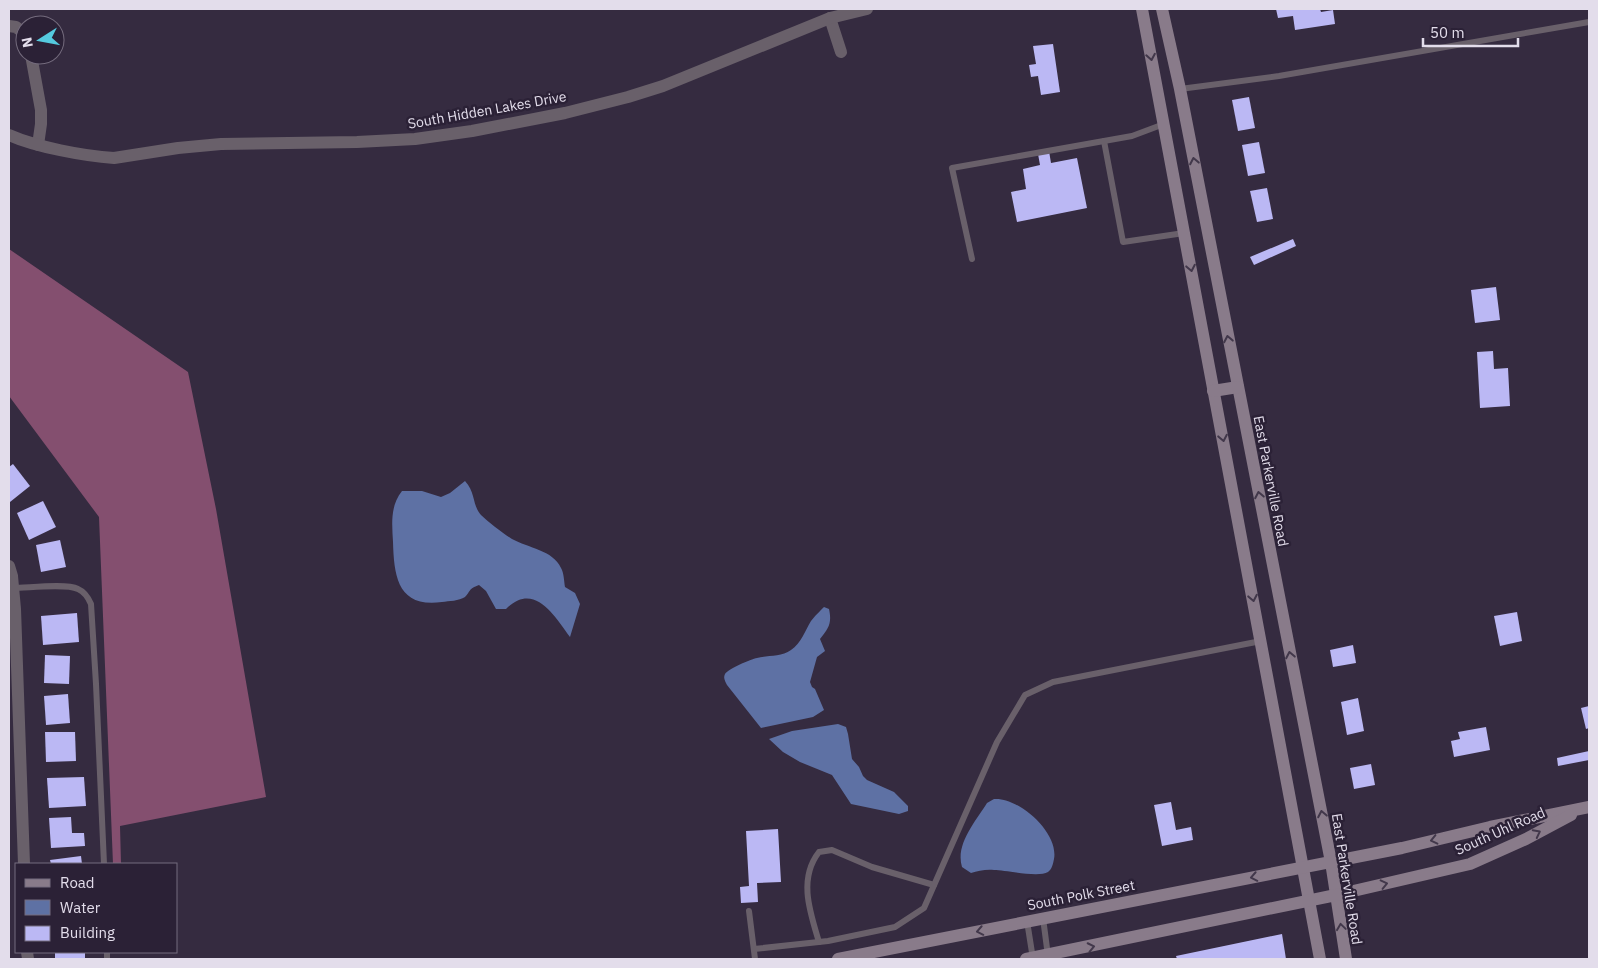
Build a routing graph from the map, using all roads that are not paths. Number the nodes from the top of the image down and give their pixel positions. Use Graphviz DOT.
graph roads {
  1 [pos="867,9"];
  2 [pos="1142,9"];
  3 [pos="1162,9"];
  4 [pos="830,18"];
  5 [pos="1589,22"];
  6 [pos="841,52"];
  7 [pos="33,65"];
  8 [pos="1180,89"];
  9 [pos="1186,120"];
  10 [pos="1164,124"];
  11 [pos="9,135"];
  12 [pos="1104,141"];
  13 [pos="38,145"];
  14 [pos="1184,233"];
  15 [pos="972,259"];
  16 [pos="1238,387"];
  17 [pos="1214,391"];
  18 [pos="9,566"];
  19 [pos="14,588"];
  20 [pos="12,609"];
  21 [pos="1261,642"];
  22 [pos="9,806"];
  23 [pos="22,806"];
  24 [pos="1587,808"];
  25 [pos="1331,862"];
  26 [pos="24,863"];
  27 [pos="104,863"];
  28 [pos="1302,868"];
  29 [pos="934,885"];
  30 [pos="1336,895"];
  31 [pos="1309,901"];
  32 [pos="748,911"];
  33 [pos="1043,918"];
  34 [pos="1027,921"];
  35 [pos="819,942"];
  36 [pos="754,949"];
  37 [pos="1048,957"];
  38 [pos="755,959"];
  39 [pos="838,959"];
  40 [pos="1030,959"];
  41 [pos="1320,959"];
  42 [pos="1346,959"];
  1 -- 4 [label="street, South Hidden Lakes Drive"];
  2 -- 10 [label="main road, one-way"];
  3 -- 8 [label="main road, East Parkerville Road"];
  4 -- 6 [label="street"];
  4 -- 13 [label="street, South Hidden Lakes Drive"];
  5 -- 8 [label="lane"];
  7 -- 13 [label="street"];
  8 -- 9 [label="main road, East Parkerville Road"];
  9 -- 10 [label="main road"];
  16 -- 9 [label="main road, East Parkerville Road, one-way"];
  10 -- 12 [label="lane"];
  10 -- 14 [label="main road"];
  11 -- 13 [label="street, South Hidden Lakes Drive"];
  12 -- 14 [label="lane"];
  12 -- 15 [label="lane"];
  14 -- 17 [label="main road, one-way"];
  16 -- 17 [label="main road"];
  25 -- 16 [label="main road, East Parkerville Road, one-way"];
  17 -- 21 [label="main road, one-way"];
  18 -- 19 [label="street"];
  19 -- 20 [label="street"];
  19 -- 27 [label="lane"];
  20 -- 23 [label="street"];
  21 -- 28 [label="main road"];
  21 -- 29 [label="lane"];
  22 -- 23 [label="street"];
  23 -- 26 [label="street"];
  24 -- 25 [label="main road, South Uhl Road, one-way"];
  30 -- 24 [label="main road, South Uhl Road, one-way"];
  25 -- 28 [label="main road, South Polk Street"];
  25 -- 30 [label="main road, East Parkerville Road"];
  28 -- 31 [label="main road"];
  28 -- 33 [label="main road, South Polk Street, one-way"];
  29 -- 35 [label="lane"];
  29 -- 35 [label="lane"];
  30 -- 31 [label="main road"];
  42 -- 30 [label="main road, East Parkerville Road, one-way"];
  37 -- 31 [label="main road, one-way"];
  31 -- 41 [label="main road"];
  32 -- 36 [label="lane"];
  33 -- 34 [label="main road, South Polk Street"];
  33 -- 37 [label="lane"];
  34 -- 39 [label="main road, South Polk Street, one-way"];
  34 -- 40 [label="lane"];
  35 -- 36 [label="lane"];
  36 -- 38 [label="lane"];
  37 -- 40 [label="main road"];
}
